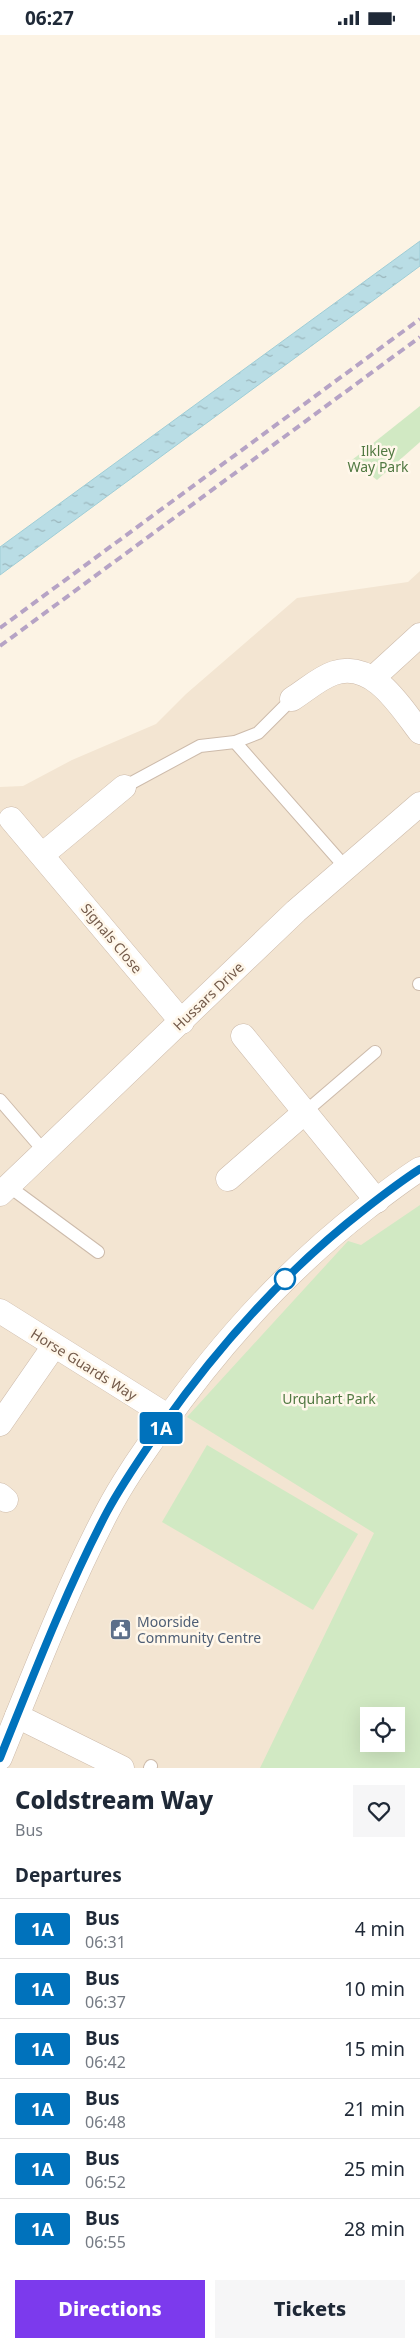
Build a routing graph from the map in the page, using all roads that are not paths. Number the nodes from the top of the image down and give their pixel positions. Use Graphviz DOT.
graph roads {
  1 [pos="420,635"];
  2 [pos="373,678"];
  3 [pos="292,699"];
  4 [pos="420,732"];
  5 [pos="234,742"];
  6 [pos="124,787"];
  7 [pos="420,804"];
  8 [pos="12,819"];
  9 [pos="42,855"];
  10 [pos="346,868"];
  11 [pos="182,1021"];
  12 [pos="243,1036"];
  13 [pos="376,1052"];
  14 [pos="0,1100"];
  15 [pos="305,1112"];
  16 [pos="44,1151"];
  17 [pos="420,1169"];
  18 [pos="228,1179"];
  19 [pos="4,1189"];
  20 [pos="377,1201"];
  21 [pos="98,1252"];
  22 [pos="0,1311"];
  23 [pos="54,1346"];
  24 [pos="168,1417"];
  25 [pos="0,1424"];
  26 [pos="17,1716"];
  27 [pos="0,1758"];
  28 [pos="100,1763"];
  29 [pos="122,1768"];
  1 -- 2 [label="street"];
  2 -- 3 [label="street"];
  2 -- 4 [label="street"];
  3 -- 5 [label="lane"];
  5 -- 6 [label="lane"];
  5 -- 10 [label="lane"];
  6 -- 9 [label="street"];
  7 -- 10 [label="street, Hussars Drive"];
  8 -- 9 [label="street, Signals Close"];
  9 -- 11 [label="street, Signals Close"];
  10 -- 11 [label="street, Hussars Drive"];
  11 -- 16 [label="street, Hussars Drive"];
  12 -- 15 [label="street"];
  13 -- 15 [label="lane"];
  14 -- 16 [label="lane"];
  15 -- 18 [label="street"];
  15 -- 20 [label="street"];
  16 -- 19 [label="street, Hussars Drive"];
  17 -- 20 [label="street"];
  19 -- 21 [label="lane"];
  20 -- 24 [label="street"];
  22 -- 23 [label="street, Horse Guards Way"];
  23 -- 24 [label="street, Horse Guards Way"];
  23 -- 25 [label="street"];
  24 -- 26 [label="street"];
  26 -- 27 [label="street"];
  26 -- 28 [label="street"];
  28 -- 29 [label="street"];
}
